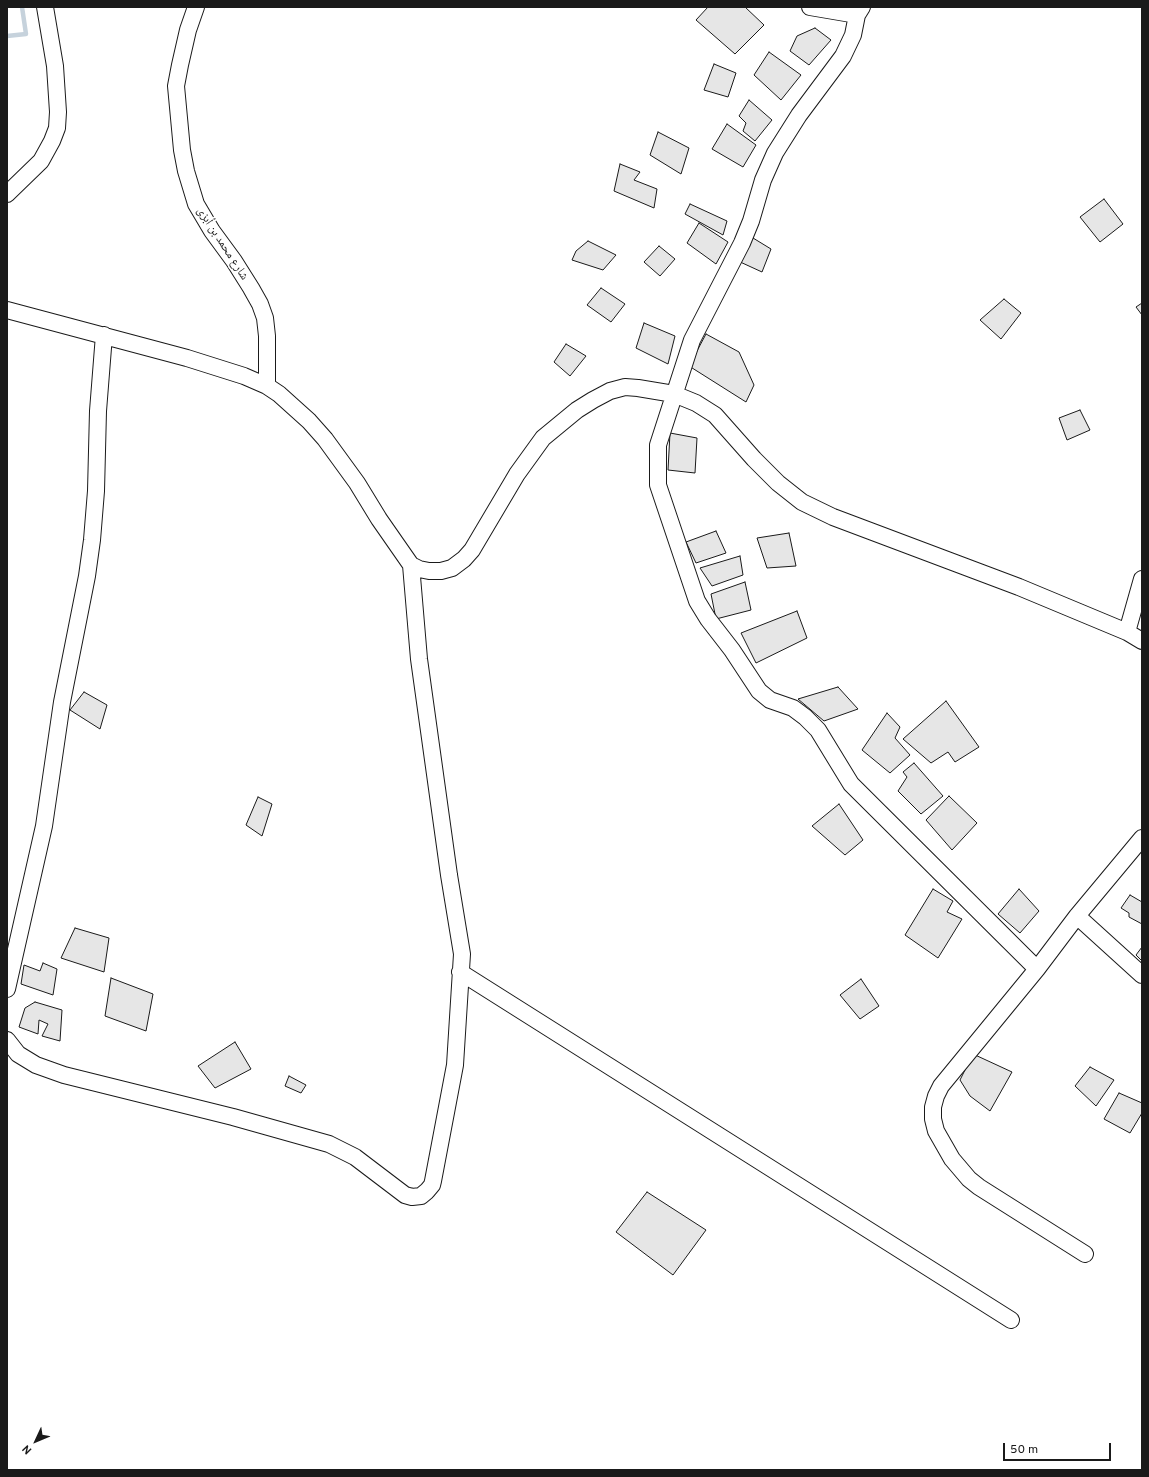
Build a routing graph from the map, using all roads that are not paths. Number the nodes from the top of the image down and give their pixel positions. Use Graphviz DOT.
graph roads {
  1 [pos="45,7"];
  2 [pos="196,7"];
  3 [pos="810,7"];
  4 [pos="860,11"];
  5 [pos="7,194"];
  6 [pos="7,310"];
  7 [pos="104,335"];
  8 [pos="267,386"];
  9 [pos="674,394"];
  10 [pos="411,565"];
  11 [pos="1142,579"];
  12 [pos="1127,632"];
  13 [pos="1142,641"];
  14 [pos="1142,838"];
  15 [pos="1077,916"];
  16 [pos="1037,969"];
  17 [pos="460,972"];
  18 [pos="1142,975"];
  19 [pos="7,989"];
  20 [pos="7,1040"];
  21 [pos="1085,1254"];
  22 [pos="1011,1320"];
  1 -- 5 [label="street"];
  2 -- 8 [label="street, شارع محمد بن أبزى"];
  3 -- 4 [label="street"];
  4 -- 9 [label="street"];
  6 -- 7 [label="street"];
  7 -- 8 [label="street"];
  7 -- 19 [label="street"];
  8 -- 10 [label="street"];
  9 -- 10 [label="street"];
  9 -- 12 [label="street"];
  9 -- 16 [label="street"];
  10 -- 17 [label="street"];
  11 -- 12 [label="street"];
  12 -- 13 [label="street"];
  14 -- 15 [label="street"];
  15 -- 16 [label="street"];
  15 -- 18 [label="street"];
  16 -- 21 [label="street"];
  17 -- 20 [label="street"];
  17 -- 22 [label="street"];
}
